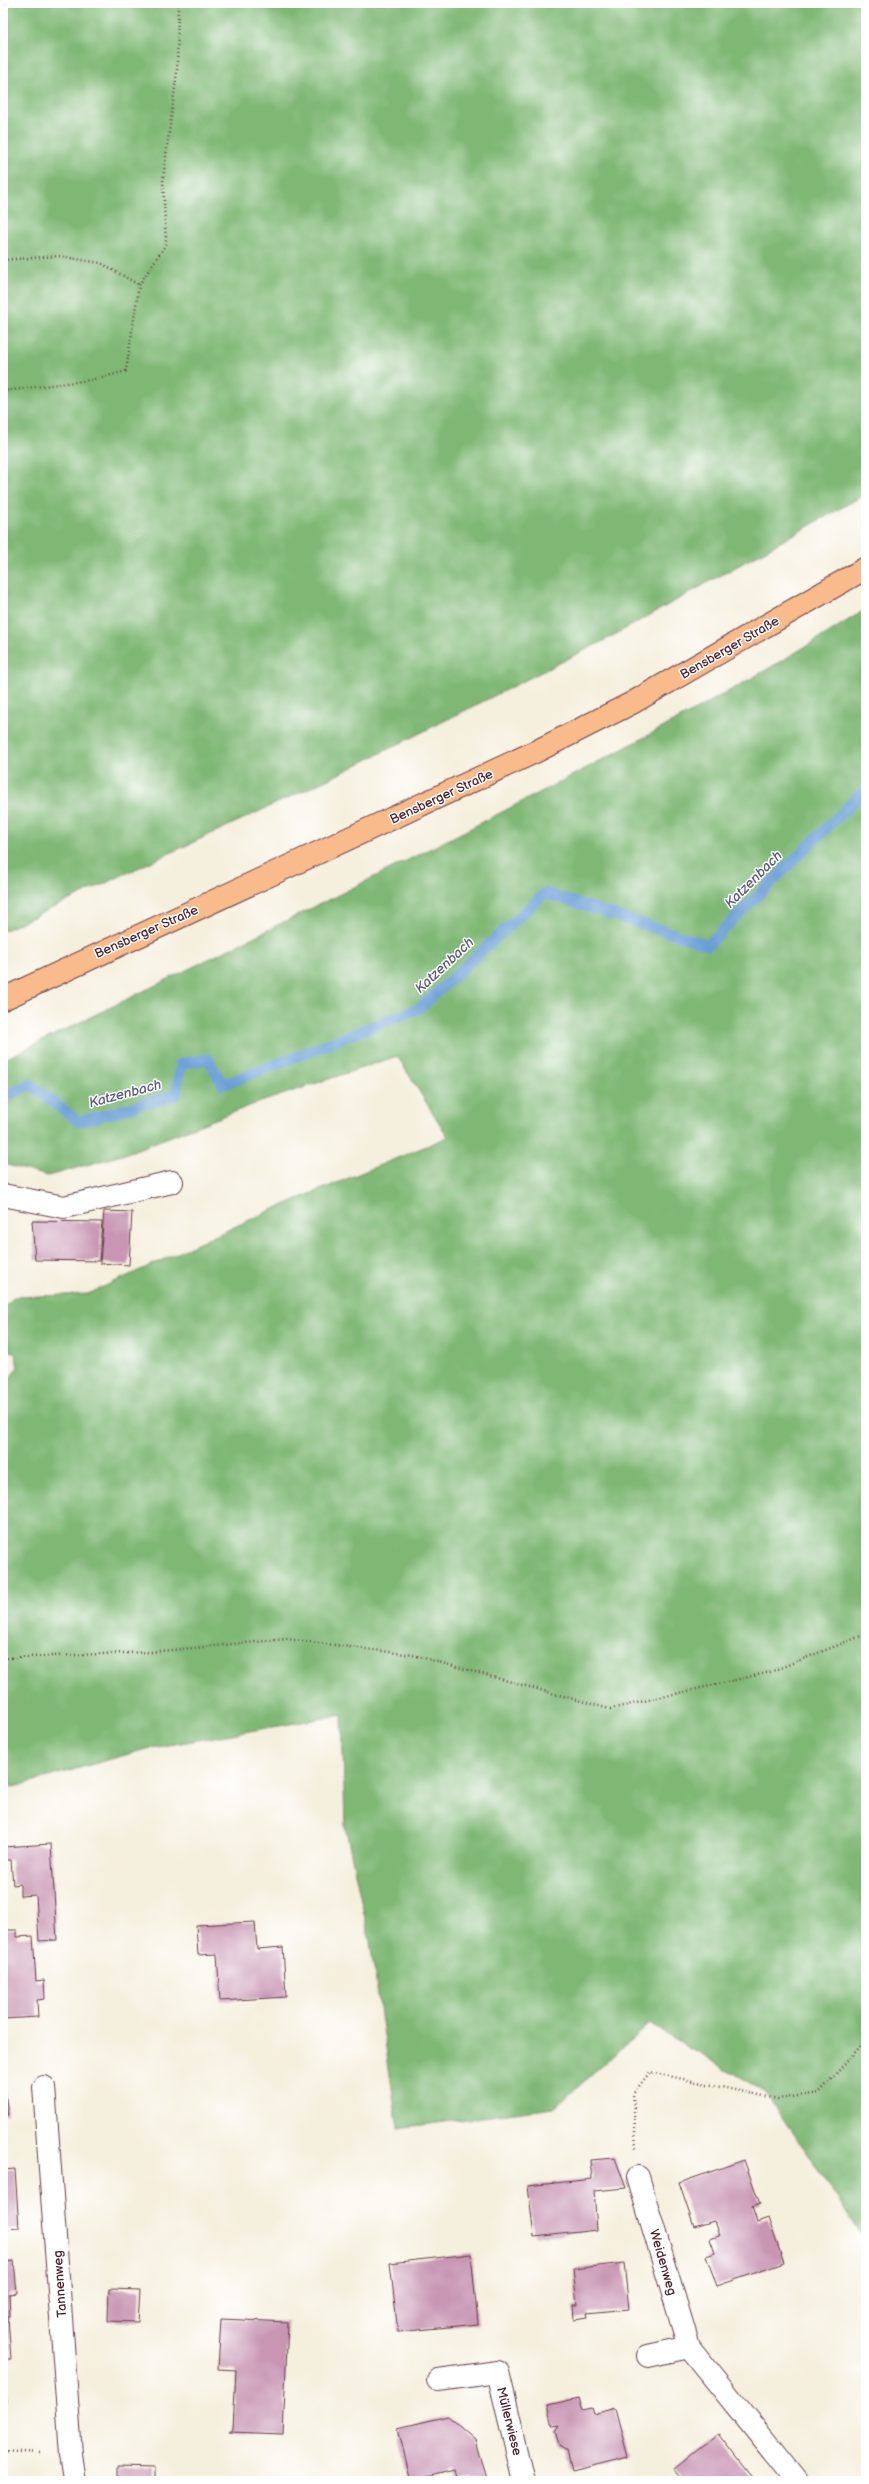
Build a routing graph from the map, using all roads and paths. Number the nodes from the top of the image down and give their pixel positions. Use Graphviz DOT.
graph roads {
  1 [pos="178,3"];
  2 [pos="3,260"];
  3 [pos="139,286"];
  4 [pos="3,391"];
  5 [pos="866,568"];
  6 [pos="3,999"];
  7 [pos="172,1182"];
  8 [pos="3,1195"];
  9 [pos="866,1634"];
  10 [pos="3,1658"];
  11 [pos="866,2040"];
  12 [pos="44,2087"];
  13 [pos="638,2177"];
  14 [pos="689,2347"];
  15 [pos="648,2356"];
  16 [pos="438,2380"];
  17 [pos="3,2451"];
  18 [pos="71,2454"];
  19 [pos="75,2481"];
  20 [pos="524,2481"];
  21 [pos="797,2481"];
  1 -- 3 [label="path"];
  2 -- 3 [label="path"];
  3 -- 4 [label="path"];
  5 -- 6 [label="main road, Bensberger Straße"];
  7 -- 8 [label="street"];
  9 -- 10 [label="path"];
  11 -- 13 [label="path"];
  12 -- 18 [label="street, Tannenweg"];
  13 -- 14 [label="street, Weidenweg"];
  14 -- 15 [label="street"];
  14 -- 21 [label="street, Weidenweg"];
  16 -- 20 [label="street, Müllerwiese"];
  17 -- 18 [label="path"];
  18 -- 19 [label="street, Tannenweg"];
}
